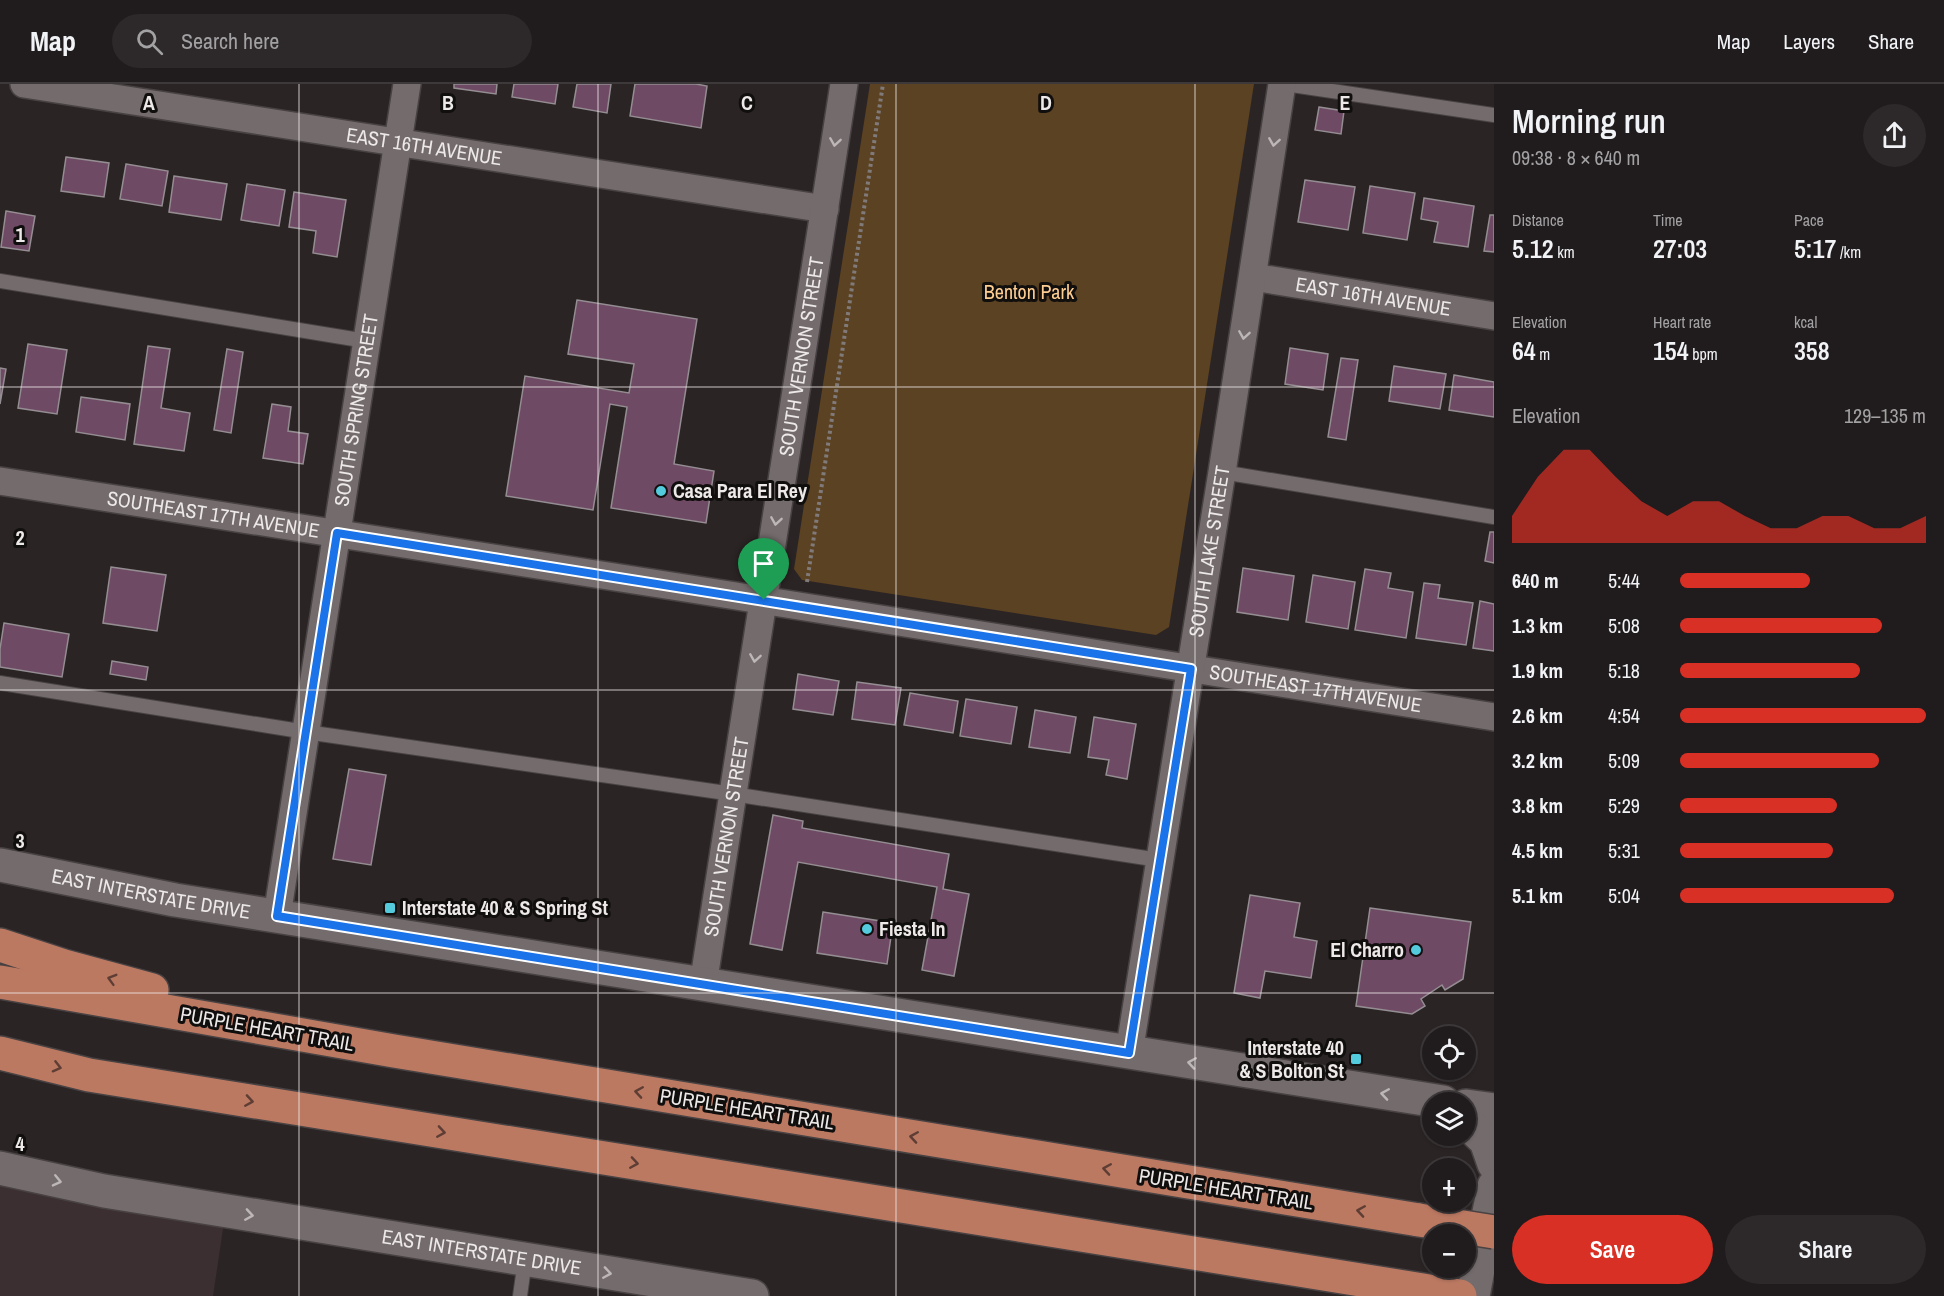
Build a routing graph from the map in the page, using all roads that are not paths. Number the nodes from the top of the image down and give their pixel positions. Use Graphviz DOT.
graph roads {
  1 [pos="24,84"];
  2 [pos="407,84"];
  3 [pos="844,84"];
  4 [pos="1284,84"];
  5 [pos="1494,115"];
  6 [pos="398,143"];
  7 [pos="825,210"];
  8 [pos="1253,277"];
  9 [pos="0,281"];
  10 [pos="1494,316"];
  11 [pos="366,340"];
  12 [pos="1222,472"];
  13 [pos="0,481"];
  14 [pos="1494,517"];
  15 [pos="337,533"];
  16 [pos="764,600"];
  17 [pos="1191,669"];
  18 [pos="0,683"];
  19 [pos="1494,717"];
  20 [pos="306,732"];
  21 [pos="733,794"];
  22 [pos="1160,860"];
  23 [pos="0,865"];
  24 [pos="277,916"];
  25 [pos="0,945"];
  26 [pos="0,982"];
  27 [pos="703,986"];
  28 [pos="330,1040"];
  29 [pos="0,1053"];
  30 [pos="1129,1053"];
  31 [pos="1422,1100"];
  32 [pos="1476,1107"];
  33 [pos="1494,1110"];
  34 [pos="1476,1132"];
  35 [pos="1494,1164"];
  36 [pos="0,1168"];
  37 [pos="1494,1186"];
  38 [pos="1494,1232"];
  39 [pos="525,1260"];
  40 [pos="716,1293"];
  41 [pos="520,1296"];
  42 [pos="752,1296"];
  43 [pos="1460,1296"];
  44 [pos="1473,1296"];
  1 -- 6 [label="street, EAST 16TH AVENUE"];
  2 -- 6 [label="street, SOUTH SPRING STREET"];
  3 -- 7 [label="street, SOUTH VERNON STREET, one-way"];
  4 -- 5 [label="lane"];
  4 -- 8 [label="street, SOUTH LAKE STREET, one-way"];
  6 -- 7 [label="street, EAST 16TH AVENUE"];
  6 -- 11 [label="street, SOUTH SPRING STREET"];
  7 -- 16 [label="street, SOUTH VERNON STREET, one-way"];
  8 -- 10 [label="street, EAST 16TH AVENUE"];
  8 -- 12 [label="street, SOUTH LAKE STREET, one-way"];
  9 -- 11 [label="lane"];
  11 -- 15 [label="street, SOUTH SPRING STREET"];
  12 -- 14 [label="lane"];
  12 -- 17 [label="street, SOUTH LAKE STREET"];
  13 -- 15 [label="street, SOUTHEAST 17TH AVENUE"];
  15 -- 16 [label="street, SOUTHEAST 17TH AVENUE"];
  15 -- 20 [label="street, SOUTH SPRING STREET"];
  16 -- 17 [label="street, SOUTHEAST 17TH AVENUE"];
  16 -- 21 [label="street, SOUTH VERNON STREET, one-way"];
  17 -- 19 [label="street, SOUTHEAST 17TH AVENUE"];
  17 -- 22 [label="street, SOUTH LAKE STREET"];
  18 -- 20 [label="lane"];
  20 -- 21 [label="lane"];
  20 -- 24 [label="street, SOUTH SPRING STREET"];
  21 -- 22 [label="lane"];
  21 -- 27 [label="street, SOUTH VERNON STREET"];
  22 -- 30 [label="street, SOUTH LAKE STREET"];
  23 -- 24 [label="main road, EAST INTERSTATE DRIVE"];
  24 -- 27 [label="main road, EAST INTERSTATE DRIVE"];
  28 -- 25 [label="highway, one-way"];
  26 -- 28 [label="highway, PURPLE HEART TRAIL"];
  27 -- 30 [label="main road, EAST INTERSTATE DRIVE"];
  38 -- 28 [label="highway, PURPLE HEART TRAIL, one-way, bridge"];
  29 -- 43 [label="highway, one-way"];
  31 -- 30 [label="main road, EAST INTERSTATE DRIVE, one-way"];
  32 -- 33 [label="main road"];
  34 -- 35 [label="main road"];
  36 -- 39 [label="main road, EAST INTERSTATE DRIVE, one-way"];
  37 -- 44 [label="main road"];
  39 -- 40 [label="main road, EAST INTERSTATE DRIVE, one-way"];
  39 -- 41 [label="lane"];
  40 -- 42 [label="main road, EAST INTERSTATE DRIVE"];
}
